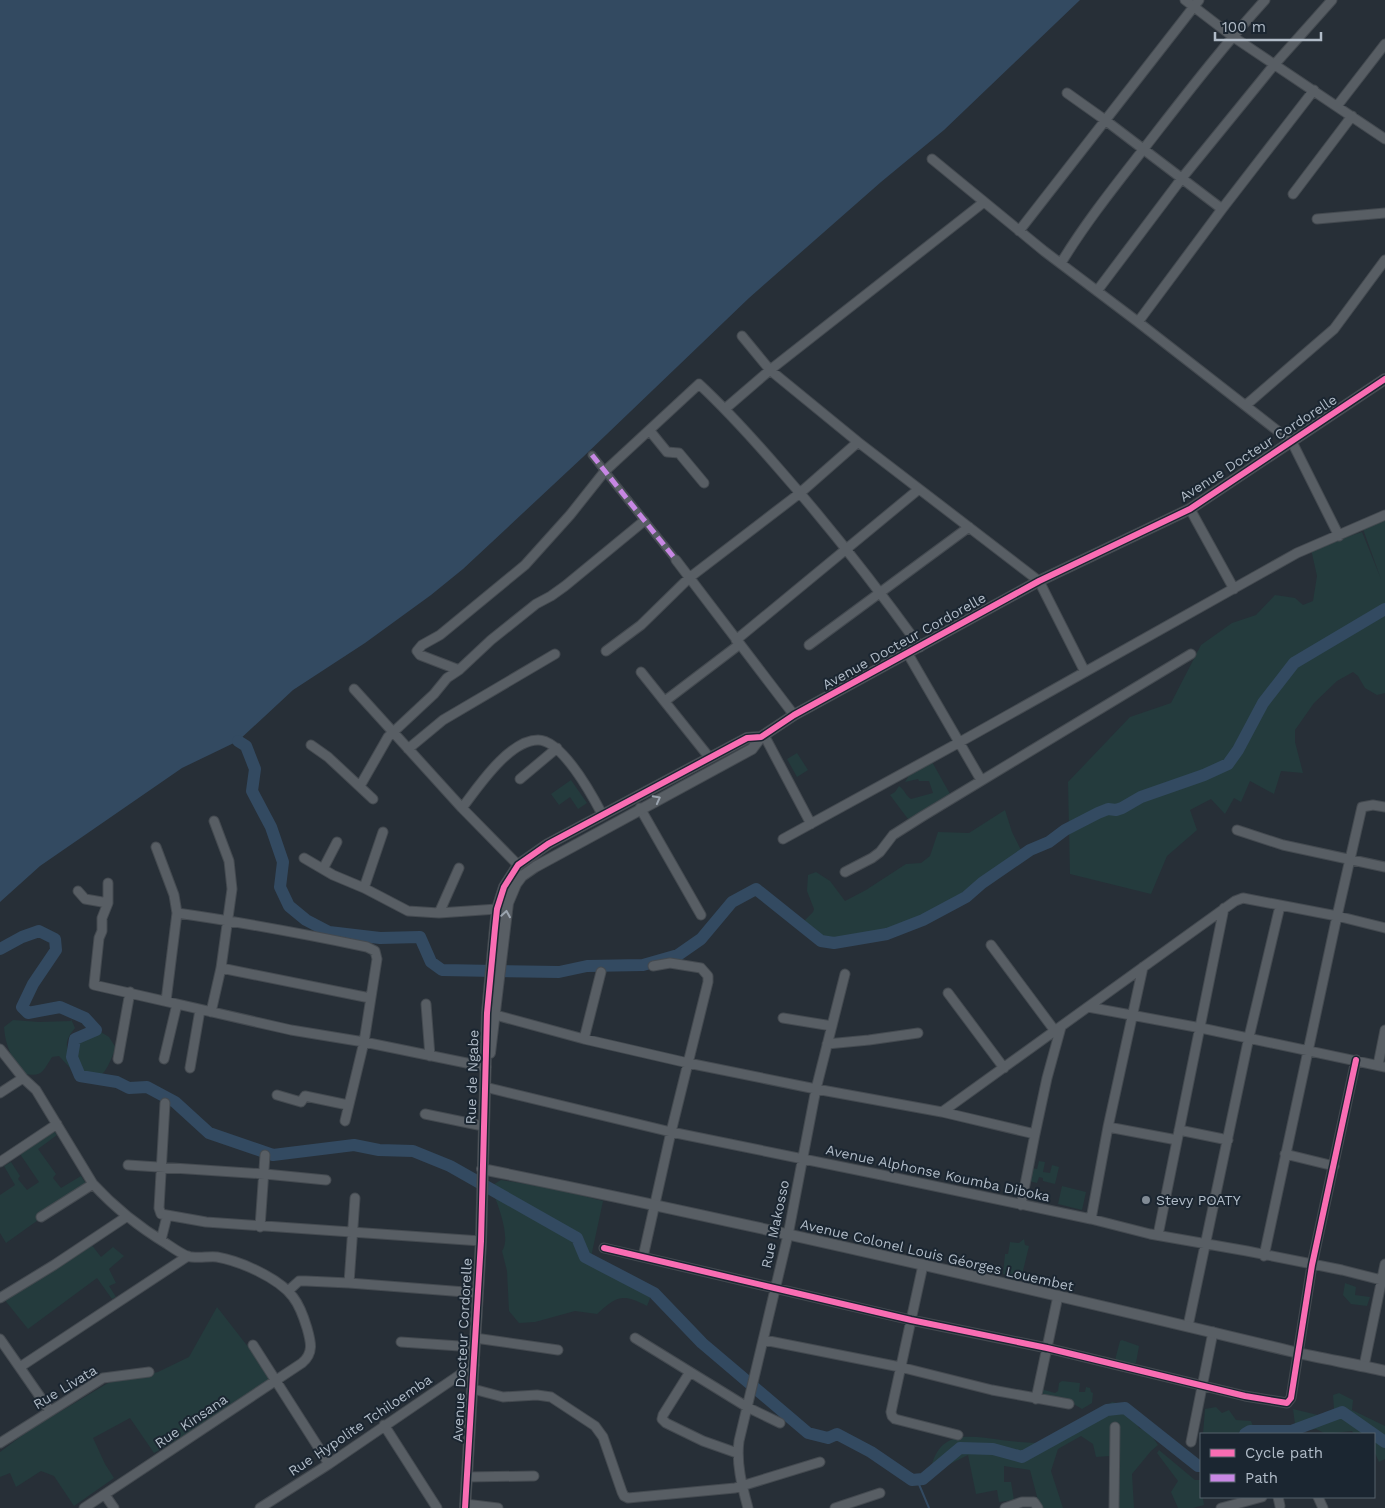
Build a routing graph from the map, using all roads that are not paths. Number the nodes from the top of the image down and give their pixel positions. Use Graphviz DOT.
graph roads {
  1 [pos="1185,0"];
  2 [pos="1265,0"];
  3 [pos="1332,0"];
  4 [pos="1196,3"];
  5 [pos="1232,36"];
  6 [pos="1385,44"];
  7 [pos="1274,65"];
  8 [pos="1314,90"];
  9 [pos="1067,93"];
  10 [pos="1338,106"];
  11 [pos="1352,116"];
  12 [pos="1105,120"];
  13 [pos="1385,139"];
  14 [pos="1143,150"];
  15 [pos="932,159"];
  16 [pos="1182,178"];
  17 [pos="1293,194"];
  18 [pos="984,202"];
  19 [pos="1222,209"];
  20 [pos="1385,213"];
  21 [pos="1317,219"];
  22 [pos="1019,231"];
  23 [pos="1385,260"];
  24 [pos="1061,264"];
  25 [pos="1097,291"];
  26 [pos="1138,322"];
  27 [pos="742,336"];
  28 [pos="770,370"];
  29 [pos="1385,379"];
  30 [pos="1246,405"];
  31 [pos="726,408"];
  32 [pos="650,431"];
  33 [pos="858,442"];
  34 [pos="1292,442"];
  35 [pos="592,455"];
  36 [pos="605,471"];
  37 [pos="704,483"];
  38 [pos="919,489"];
  39 [pos="800,493"];
  40 [pos="1190,509"];
  41 [pos="1385,516"];
  42 [pos="644,520"];
  43 [pos="970,526"];
  44 [pos="1339,536"];
  45 [pos="846,549"];
  46 [pos="676,560"];
  47 [pos="689,578"];
  48 [pos="1039,581"];
  49 [pos="1234,589"];
  50 [pos="880,592"];
  51 [pos="738,642"];
  52 [pos="809,645"];
  53 [pos="920,647"];
  54 [pos="606,651"];
  55 [pos="555,654"];
  56 [pos="908,654"];
  57 [pos="1191,654"];
  58 [pos="459,670"];
  59 [pos="641,672"];
  60 [pos="1086,672"];
  61 [pos="354,689"];
  62 [pos="665,702"];
  63 [pos="794,716"];
  64 [pos="394,733"];
  65 [pos="762,736"];
  66 [pos="960,742"];
  67 [pos="311,745"];
  68 [pos="556,748"];
  69 [pos="408,749"];
  70 [pos="709,757"];
  71 [pos="520,779"];
  72 [pos="981,780"];
  73 [pos="360,786"];
  74 [pos="373,798"];
  75 [pos="1385,806"];
  76 [pos="462,808"];
  77 [pos="640,808"];
  78 [pos="602,814"];
  79 [pos="214,821"];
  80 [pos="810,824"];
  81 [pos="1237,830"];
  82 [pos="383,832"];
  83 [pos="784,839"];
  84 [pos="337,842"];
  85 [pos="156,847"];
  86 [pos="304,858"];
  87 [pos="1351,860"];
  88 [pos="518,865"];
  89 [pos="1385,867"];
  90 [pos="459,868"];
  91 [pos="323,869"];
  92 [pos="845,872"];
  93 [pos="108,883"];
  94 [pos="364,888"];
  95 [pos="78,891"];
  96 [pos="108,903"];
  97 [pos="1280,906"];
  98 [pos="1224,908"];
  99 [pos="498,909"];
  100 [pos="438,913"];
  101 [pos="177,914"];
  102 [pos="701,915"];
  103 [pos="1337,916"];
  104 [pos="228,920"];
  105 [pos="1385,928"];
  106 [pos="991,945"];
  107 [pos="496,962"];
  108 [pos="653,966"];
  109 [pos="1143,967"];
  110 [pos="221,968"];
  111 [pos="601,972"];
  112 [pos="845,974"];
  113 [pos="130,992"];
  114 [pos="948,993"];
  115 [pos="370,998"];
  116 [pos="166,1001"];
  117 [pos="177,1004"];
  118 [pos="426,1004"];
  119 [pos="1088,1008"];
  120 [pos="200,1010"];
  121 [pos="212,1012"];
  122 [pos="491,1014"];
  123 [pos="1134,1016"];
  124 [pos="783,1018"];
  125 [pos="832,1026"];
  126 [pos="1201,1028"];
  127 [pos="1058,1029"];
  128 [pos="1385,1030"];
  129 [pos="918,1033"];
  130 [pos="1249,1037"];
  131 [pos="584,1039"];
  132 [pos="364,1042"];
  133 [pos="827,1044"];
  134 [pos="0,1049"];
  135 [pos="1308,1050"];
  136 [pos="430,1056"];
  137 [pos="118,1059"];
  138 [pos="164,1059"];
  139 [pos="1356,1060"];
  140 [pos="688,1063"];
  141 [pos="486,1064"];
  142 [pos="1382,1066"];
  143 [pos="190,1068"];
  144 [pos="1004,1068"];
  145 [pos="23,1078"];
  146 [pos="485,1087"];
  147 [pos="816,1089"];
  148 [pos="0,1093"];
  149 [pos="277,1095"];
  150 [pos="165,1103"];
  151 [pos="348,1105"];
  152 [pos="942,1112"];
  153 [pos="425,1114"];
  154 [pos="345,1121"];
  155 [pos="57,1124"];
  156 [pos="483,1126"];
  157 [pos="1108,1126"];
  158 [pos="1179,1130"];
  159 [pos="671,1132"];
  160 [pos="1035,1134"];
  161 [pos="1177,1140"];
  162 [pos="1228,1140"];
  163 [pos="1286,1154"];
  164 [pos="265,1155"];
  165 [pos="802,1158"];
  166 [pos="0,1162"];
  167 [pos="128,1165"];
  168 [pos="1334,1166"];
  169 [pos="161,1167"];
  170 [pos="482,1172"];
  171 [pos="265,1174"];
  172 [pos="326,1180"];
  173 [pos="93,1184"];
  174 [pos="481,1194"];
  175 [pos="355,1198"];
  176 [pos="1021,1205"];
  177 [pos="655,1206"];
  178 [pos="41,1216"];
  179 [pos="126,1216"];
  180 [pos="167,1216"];
  181 [pos="1091,1219"];
  182 [pos="260,1227"];
  183 [pos="352,1231"];
  184 [pos="788,1235"];
  185 [pos="1158,1235"];
  186 [pos="161,1240"];
  187 [pos="481,1241"];
  188 [pos="1206,1245"];
  189 [pos="604,1248"];
  190 [pos="188,1256"];
  191 [pos="1264,1256"];
  192 [pos="643,1257"];
  193 [pos="1385,1264"];
  194 [pos="923,1265"];
  195 [pos="1312,1265"];
  196 [pos="1383,1281"];
  197 [pos="349,1283"];
  198 [pos="776,1288"];
  199 [pos="288,1291"];
  200 [pos="478,1293"];
  201 [pos="1058,1296"];
  202 [pos="0,1298"];
  203 [pos="911,1320"];
  204 [pos="1188,1326"];
  205 [pos="1213,1332"];
  206 [pos="0,1338"];
  207 [pos="635,1338"];
  208 [pos="764,1340"];
  209 [pos="401,1342"];
  210 [pos="475,1342"];
  211 [pos="253,1344"];
  212 [pos="1047,1348"];
  213 [pos="558,1350"];
  214 [pos="1298,1353"];
  215 [pos="474,1365"];
  216 [pos="1364,1366"];
  217 [pos="20,1367"];
  218 [pos="900,1367"];
  219 [pos="1385,1371"];
  220 [pos="149,1372"];
  221 [pos="690,1372"];
  222 [pos="276,1381"];
  223 [pos="1202,1384"];
  224 [pos="472,1390"];
  225 [pos="1036,1399"];
  226 [pos="1069,1404"];
  227 [pos="747,1406"];
  228 [pos="50,1411"];
  229 [pos="780,1423"];
  230 [pos="384,1425"];
  231 [pos="1115,1427"];
  232 [pos="958,1435"];
  233 [pos="1191,1442"];
  234 [pos="0,1443"];
  235 [pos="738,1453"];
  236 [pos="820,1462"];
  237 [pos="329,1464"];
  238 [pos="534,1476"];
  239 [pos="467,1477"];
  240 [pos="742,1486"];
  241 [pos="880,1493"];
  242 [pos="105,1494"];
  243 [pos="1258,1498"];
  244 [pos="465,1506"];
  245 [pos="84,1508"];
  246 [pos="114,1508"];
  247 [pos="260,1508"];
  248 [pos="437,1508"];
  249 [pos="498,1508"];
  250 [pos="748,1508"];
  251 [pos="835,1508"];
  252 [pos="1005,1508"];
  253 [pos="1038,1508"];
  254 [pos="1114,1508"];
  255 [pos="1221,1508"];
  1 -- 4 [label="street"];
  2 -- 5 [label="street"];
  3 -- 7 [label="street"];
  4 -- 5 [label="street"];
  4 -- 12 [label="street"];
  5 -- 7 [label="street"];
  5 -- 14 [label="street"];
  6 -- 10 [label="street"];
  7 -- 8 [label="street"];
  7 -- 16 [label="street"];
  8 -- 10 [label="street"];
  8 -- 19 [label="street"];
  9 -- 12 [label="street"];
  10 -- 11 [label="street"];
  11 -- 13 [label="street"];
  11 -- 17 [label="street"];
  12 -- 14 [label="street"];
  12 -- 22 [label="street"];
  14 -- 16 [label="street"];
  14 -- 24 [label="street"];
  15 -- 18 [label="street"];
  16 -- 19 [label="street"];
  16 -- 25 [label="street"];
  18 -- 22 [label="street"];
  18 -- 28 [label="street"];
  19 -- 26 [label="street"];
  20 -- 21 [label="street"];
  22 -- 24 [label="street"];
  23 -- 30 [label="street"];
  24 -- 25 [label="street"];
  25 -- 26 [label="street"];
  26 -- 30 [label="street"];
  27 -- 28 [label="street"];
  28 -- 31 [label="street"];
  28 -- 33 [label="street"];
  29 -- 34 [label="street, Avenue Docteur Cordorelle"];
  30 -- 34 [label="street"];
  31 -- 32 [label="street"];
  31 -- 39 [label="street"];
  32 -- 36 [label="street"];
  32 -- 37 [label="street"];
  33 -- 38 [label="street"];
  33 -- 39 [label="street"];
  34 -- 40 [label="street, Avenue Docteur Cordorelle"];
  34 -- 44 [label="street"];
  35 -- 36 [label="street"];
  36 -- 42 [label="street"];
  36 -- 58 [label="street"];
  38 -- 43 [label="street"];
  38 -- 45 [label="street"];
  39 -- 45 [label="street"];
  39 -- 47 [label="street"];
  40 -- 48 [label="street, Avenue Docteur Cordorelle"];
  40 -- 49 [label="street"];
  41 -- 44 [label="street"];
  42 -- 46 [label="street"];
  42 -- 58 [label="street"];
  43 -- 48 [label="street"];
  43 -- 50 [label="street"];
  44 -- 49 [label="street"];
  45 -- 50 [label="street"];
  45 -- 51 [label="street"];
  46 -- 47 [label="street"];
  47 -- 51 [label="street"];
  47 -- 54 [label="street"];
  48 -- 53 [label="street, Avenue Docteur Cordorelle"];
  48 -- 60 [label="street"];
  49 -- 60 [label="street"];
  50 -- 52 [label="street"];
  50 -- 53 [label="street"];
  51 -- 62 [label="street"];
  51 -- 63 [label="street"];
  53 -- 56 [label="street, Avenue Docteur Cordorelle"];
  55 -- 69 [label="street"];
  56 -- 63 [label="street, Avenue Docteur Cordorelle"];
  56 -- 66 [label="street"];
  57 -- 72 [label="street"];
  58 -- 64 [label="street"];
  59 -- 62 [label="street"];
  60 -- 66 [label="street"];
  61 -- 64 [label="street"];
  62 -- 70 [label="street"];
  63 -- 65 [label="street, Avenue Docteur Cordorelle"];
  64 -- 69 [label="street"];
  64 -- 73 [label="street"];
  65 -- 70 [label="street, Avenue Docteur Cordorelle"];
  77 -- 65 [label="street, one-way"];
  65 -- 80 [label="street"];
  66 -- 72 [label="street"];
  66 -- 80 [label="street"];
  67 -- 73 [label="street"];
  68 -- 71 [label="street"];
  68 -- 76 [label="street"];
  68 -- 78 [label="street"];
  69 -- 76 [label="street"];
  70 -- 78 [label="street, Avenue Docteur Cordorelle"];
  72 -- 92 [label="street"];
  73 -- 74 [label="street"];
  75 -- 87 [label="street"];
  76 -- 88 [label="street"];
  77 -- 102 [label="street"];
  107 -- 77 [label="street, one-way"];
  78 -- 88 [label="street, Avenue Docteur Cordorelle"];
  79 -- 104 [label="street"];
  80 -- 83 [label="street"];
  81 -- 87 [label="street"];
  82 -- 94 [label="street"];
  84 -- 91 [label="street"];
  85 -- 101 [label="street"];
  86 -- 91 [label="street"];
  87 -- 89 [label="street"];
  87 -- 103 [label="street"];
  88 -- 99 [label="street, Avenue Docteur Cordorelle"];
  90 -- 100 [label="street"];
  91 -- 94 [label="street"];
  93 -- 96 [label="street"];
  94 -- 100 [label="street"];
  95 -- 96 [label="street"];
  96 -- 113 [label="street"];
  97 -- 98 [label="street"];
  97 -- 103 [label="street"];
  97 -- 130 [label="street"];
  98 -- 109 [label="street"];
  98 -- 126 [label="street"];
  99 -- 100 [label="street"];
  99 -- 107 [label="street, Avenue Docteur Cordorelle"];
  101 -- 104 [label="street"];
  101 -- 116 [label="street"];
  103 -- 105 [label="street"];
  103 -- 135 [label="street"];
  104 -- 110 [label="street"];
  104 -- 115 [label="street"];
  106 -- 127 [label="street"];
  107 -- 122 [label="street, Rue de Ngabe"];
  108 -- 140 [label="street"];
  109 -- 119 [label="street"];
  109 -- 123 [label="street"];
  110 -- 115 [label="street"];
  110 -- 121 [label="street"];
  111 -- 131 [label="street"];
  112 -- 125 [label="street, Rue Makosso"];
  113 -- 116 [label="street"];
  113 -- 137 [label="street"];
  114 -- 144 [label="street"];
  115 -- 132 [label="street"];
  116 -- 117 [label="street"];
  117 -- 120 [label="street"];
  117 -- 138 [label="street"];
  118 -- 136 [label="street"];
  119 -- 123 [label="street"];
  119 -- 127 [label="street"];
  120 -- 121 [label="street"];
  120 -- 143 [label="street"];
  121 -- 132 [label="street"];
  122 -- 131 [label="street"];
  122 -- 141 [label="street, Rue de Ngabe"];
  123 -- 126 [label="street"];
  123 -- 157 [label="street"];
  124 -- 125 [label="street"];
  125 -- 133 [label="street, Rue Makosso"];
  126 -- 130 [label="street"];
  126 -- 158 [label="street"];
  127 -- 144 [label="street"];
  127 -- 160 [label="street"];
  128 -- 142 [label="street"];
  129 -- 133 [label="street"];
  130 -- 135 [label="street"];
  130 -- 162 [label="street"];
  131 -- 140 [label="street"];
  132 -- 136 [label="street"];
  132 -- 151 [label="street"];
  133 -- 147 [label="street, Rue Makosso"];
  134 -- 145 [label="street"];
  135 -- 139 [label="street"];
  135 -- 163 [label="street"];
  136 -- 141 [label="street"];
  139 -- 142 [label="street"];
  139 -- 168 [label="street"];
  140 -- 147 [label="street"];
  140 -- 159 [label="street"];
  141 -- 146 [label="street, Rue de Ngabe"];
  144 -- 152 [label="street"];
  145 -- 148 [label="street"];
  145 -- 155 [label="street"];
  146 -- 156 [label="street, Rue de Ngabe"];
  146 -- 159 [label="street, Avenue Alphonse Koumba Diboka"];
  147 -- 152 [label="street"];
  147 -- 165 [label="street, Rue Makosso"];
  149 -- 151 [label="street"];
  150 -- 169 [label="street"];
  151 -- 154 [label="street"];
  152 -- 160 [label="street"];
  153 -- 156 [label="street"];
  155 -- 166 [label="street"];
  155 -- 173 [label="street"];
  156 -- 170 [label="street, Rue de Ngabe"];
  157 -- 161 [label="street"];
  157 -- 181 [label="street"];
  158 -- 161 [label="street"];
  158 -- 162 [label="street"];
  159 -- 165 [label="street, Avenue Alphonse Koumba Diboka"];
  159 -- 177 [label="street"];
  160 -- 176 [label="street"];
  161 -- 185 [label="street"];
  162 -- 188 [label="street"];
  163 -- 168 [label="street"];
  163 -- 191 [label="street"];
  164 -- 171 [label="street"];
  165 -- 176 [label="street, Avenue Alphonse Koumba Diboka"];
  165 -- 184 [label="street, Rue Makosso"];
  167 -- 169 [label="street"];
  168 -- 195 [label="street"];
  169 -- 171 [label="street"];
  169 -- 180 [label="street"];
  170 -- 174 [label="street, Rue de Ngabe"];
  170 -- 177 [label="street, Avenue Colonel Louis Géorges Louembet"];
  171 -- 172 [label="street"];
  171 -- 182 [label="street"];
  173 -- 178 [label="street"];
  173 -- 179 [label="street"];
  174 -- 187 [label="street, Avenue Docteur Cordorelle"];
  175 -- 183 [label="street"];
  176 -- 181 [label="street, Avenue Alphonse Koumba Diboka"];
  177 -- 184 [label="street, Avenue Colonel Louis Géorges Louembet"];
  177 -- 192 [label="street"];
  179 -- 186 [label="street"];
  179 -- 202 [label="street"];
  180 -- 182 [label="street"];
  180 -- 186 [label="street"];
  181 -- 185 [label="street, Avenue Alphonse Koumba Diboka"];
  182 -- 183 [label="street"];
  183 -- 187 [label="street"];
  183 -- 197 [label="street"];
  184 -- 194 [label="street, Avenue Colonel Louis Géorges Louembet"];
  184 -- 198 [label="street, Rue Makosso"];
  185 -- 188 [label="street, Avenue Alphonse Koumba Diboka"];
  186 -- 190 [label="street"];
  187 -- 200 [label="street, Avenue Docteur Cordorelle"];
  188 -- 191 [label="street, Avenue Alphonse Koumba Diboka"];
  188 -- 204 [label="street"];
  189 -- 192 [label="street"];
  190 -- 199 [label="street"];
  190 -- 217 [label="street"];
  191 -- 195 [label="street, Avenue Alphonse Koumba Diboka"];
  192 -- 198 [label="street"];
  193 -- 196 [label="street"];
  194 -- 201 [label="street, Avenue Colonel Louis Géorges Louembet"];
  194 -- 203 [label="street"];
  195 -- 196 [label="street, Avenue Alphonse Koumba Diboka"];
  195 -- 214 [label="street"];
  196 -- 216 [label="street"];
  197 -- 199 [label="street"];
  197 -- 200 [label="street"];
  198 -- 203 [label="street"];
  198 -- 208 [label="street, Rue Makosso"];
  199 -- 222 [label="street, Rue Kinsana"];
  200 -- 210 [label="street, Avenue Docteur Cordorelle"];
  201 -- 204 [label="street, Avenue Colonel Louis Géorges Louembet"];
  201 -- 212 [label="street"];
  203 -- 212 [label="street"];
  203 -- 218 [label="street"];
  204 -- 205 [label="street, Avenue Colonel Louis Géorges Louembet"];
  205 -- 214 [label="street, Avenue Colonel Louis Géorges Louembet"];
  205 -- 223 [label="street"];
  206 -- 217 [label="street"];
  207 -- 221 [label="street"];
  208 -- 218 [label="street"];
  208 -- 227 [label="street, Rue Makosso"];
  209 -- 210 [label="street"];
  210 -- 213 [label="street"];
  210 -- 215 [label="street, Avenue Docteur Cordorelle"];
  211 -- 222 [label="street"];
  212 -- 223 [label="street"];
  212 -- 225 [label="street"];
  214 -- 216 [label="street, Avenue Colonel Louis Géorges Louembet"];
  214 -- 223 [label="street"];
  215 -- 224 [label="street, Avenue Docteur Cordorelle"];
  215 -- 230 [label="street, Rue Hypolite Tchiloemba"];
  216 -- 219 [label="street, Avenue Colonel Louis Géorges Louembet"];
  217 -- 228 [label="street"];
  218 -- 225 [label="street"];
  218 -- 232 [label="street"];
  220 -- 228 [label="street, Rue Livata"];
  221 -- 227 [label="street"];
  221 -- 235 [label="street"];
  222 -- 237 [label="street"];
  222 -- 242 [label="street, Rue Kinsana"];
  223 -- 233 [label="street"];
  224 -- 239 [label="street, Avenue Docteur Cordorelle"];
  224 -- 240 [label="street"];
  225 -- 226 [label="street"];
  227 -- 229 [label="street"];
  227 -- 235 [label="street, Rue Makosso"];
  228 -- 234 [label="street, Rue Livata"];
  230 -- 237 [label="street, Rue Hypolite Tchiloemba"];
  230 -- 248 [label="street"];
  231 -- 254 [label="street"];
  235 -- 240 [label="street, Rue Makosso"];
  236 -- 240 [label="street"];
  237 -- 247 [label="street, Rue Hypolite Tchiloemba"];
  238 -- 239 [label="street"];
  239 -- 244 [label="street, Avenue Docteur Cordorelle"];
  240 -- 250 [label="street, Rue Makosso"];
  241 -- 251 [label="street"];
  242 -- 245 [label="street, Rue Kinsana"];
  242 -- 246 [label="street"];
  243 -- 255 [label="street"];
  244 -- 249 [label="street"];
  252 -- 253 [label="street"];
}
